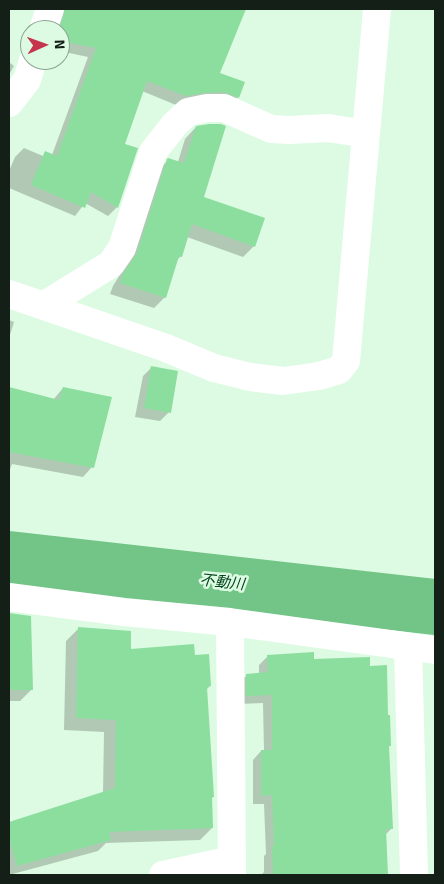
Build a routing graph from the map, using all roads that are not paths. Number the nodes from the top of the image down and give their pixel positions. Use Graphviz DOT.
graph roads {
  1 [pos="377,9"];
  2 [pos="30,70"];
  3 [pos="9,103"];
  4 [pos="366,134"];
  5 [pos="9,294"];
  6 [pos="43,306"];
  7 [pos="9,597"];
  8 [pos="230,622"];
  9 [pos="408,647"];
  10 [pos="435,650"];
  11 [pos="232,867"];
  12 [pos="163,875"];
  13 [pos="414,875"];
  1 -- 4 [label="street"];
  2 -- 3 [label="street"];
  4 -- 6 [label="street"];
  4 -- 6 [label="street"];
  5 -- 6 [label="street"];
  7 -- 8 [label="street"];
  8 -- 9 [label="street"];
  8 -- 11 [label="street"];
  9 -- 10 [label="street"];
  9 -- 13 [label="street"];
  11 -- 12 [label="street"];
}
